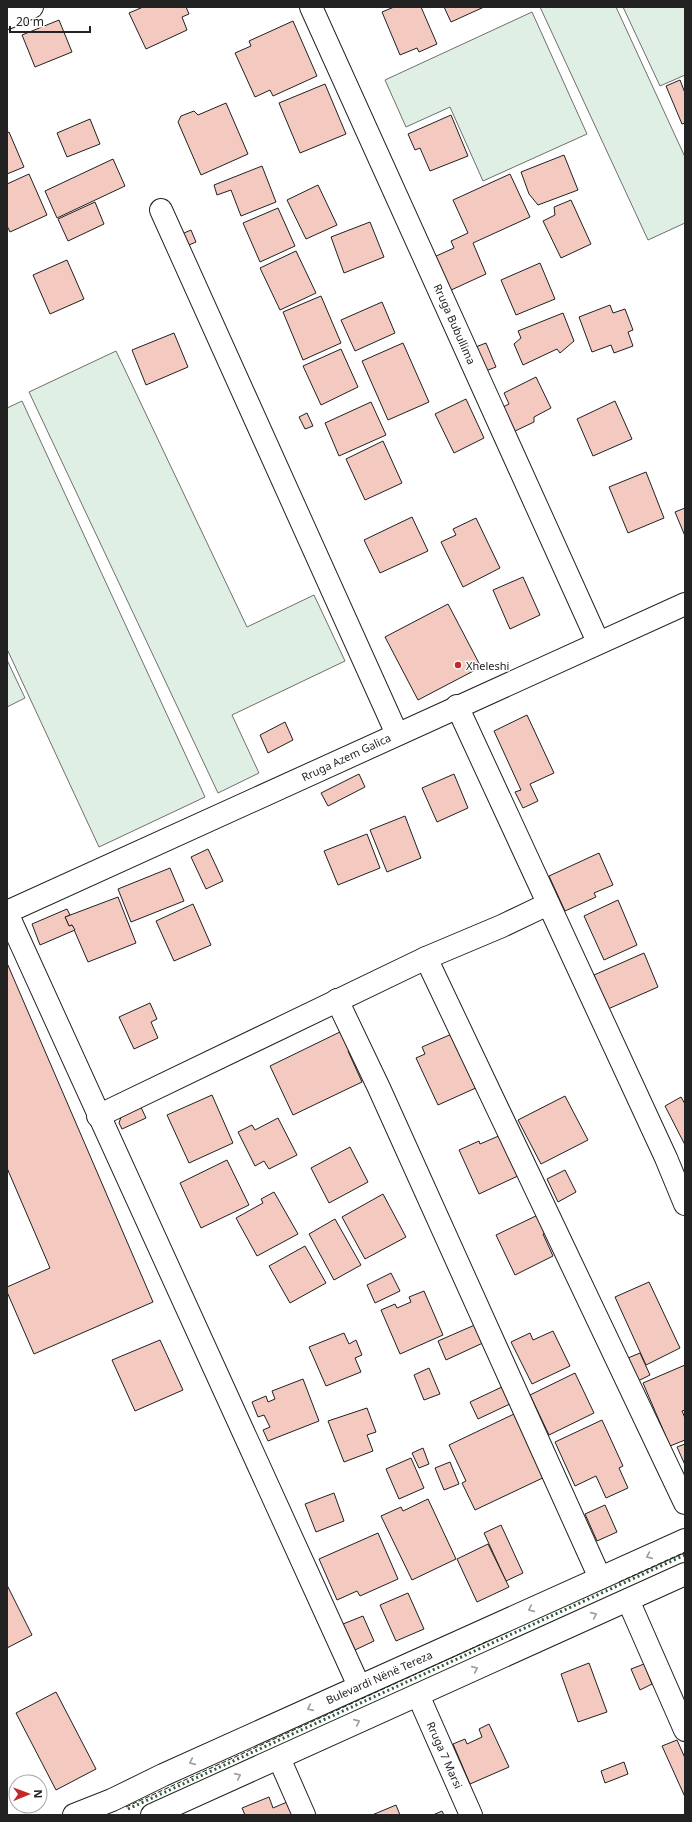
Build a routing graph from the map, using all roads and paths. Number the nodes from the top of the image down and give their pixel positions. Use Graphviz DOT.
graph roads {
  1 [pos="32,7"];
  2 [pos="311,7"];
  3 [pos="7,18"];
  4 [pos="161,210"];
  5 [pos="685,604"];
  6 [pos="598,642"];
  7 [pos="457,706"];
  8 [pos="397,734"];
  9 [pos="548,904"];
  10 [pos="7,913"];
  11 [pos="426,958"];
  12 [pos="337,1000"];
  13 [pos="98,1116"];
  14 [pos="685,1204"];
  15 [pos="685,1503"];
  16 [pos="685,1540"];
  17 [pos="685,1574"];
  18 [pos="600,1578"];
  19 [pos="628,1600"];
  20 [pos="359,1686"];
  21 [pos="418,1694"];
  22 [pos="685,1730"];
  23 [pos="279,1758"];
  24 [pos="74,1815"];
  25 [pos="152,1815"];
  26 [pos="304,1815"];
  27 [pos="471,1815"];
  1 -- 3 [label="street"];
  2 -- 6 [label="street, Rruga Bubullima"];
  4 -- 8 [label="street"];
  5 -- 6 [label="street, Rruga Azem Galica"];
  6 -- 7 [label="street, Rruga Azem Galica"];
  7 -- 8 [label="street, Rruga Azem Galica"];
  7 -- 9 [label="street"];
  8 -- 10 [label="street, Rruga Azem Galica"];
  9 -- 11 [label="street"];
  9 -- 14 [label="street"];
  10 -- 13 [label="street"];
  11 -- 12 [label="street"];
  11 -- 15 [label="street"];
  12 -- 13 [label="street"];
  12 -- 18 [label="street"];
  13 -- 20 [label="street"];
  16 -- 18 [label="street, Bulevardi Nënë Tereza, one-way"];
  17 -- 19 [label="street"];
  18 -- 20 [label="street, Bulevardi Nënë Tereza, one-way"];
  21 -- 19 [label="street, one-way"];
  19 -- 22 [label="street"];
  20 -- 24 [label="street, Bulevardi Nënë Tereza, one-way"];
  23 -- 21 [label="street, one-way"];
  21 -- 27 [label="street, Rruga 7 Marsi"];
  25 -- 23 [label="street, one-way"];
  23 -- 26 [label="street"];
}
